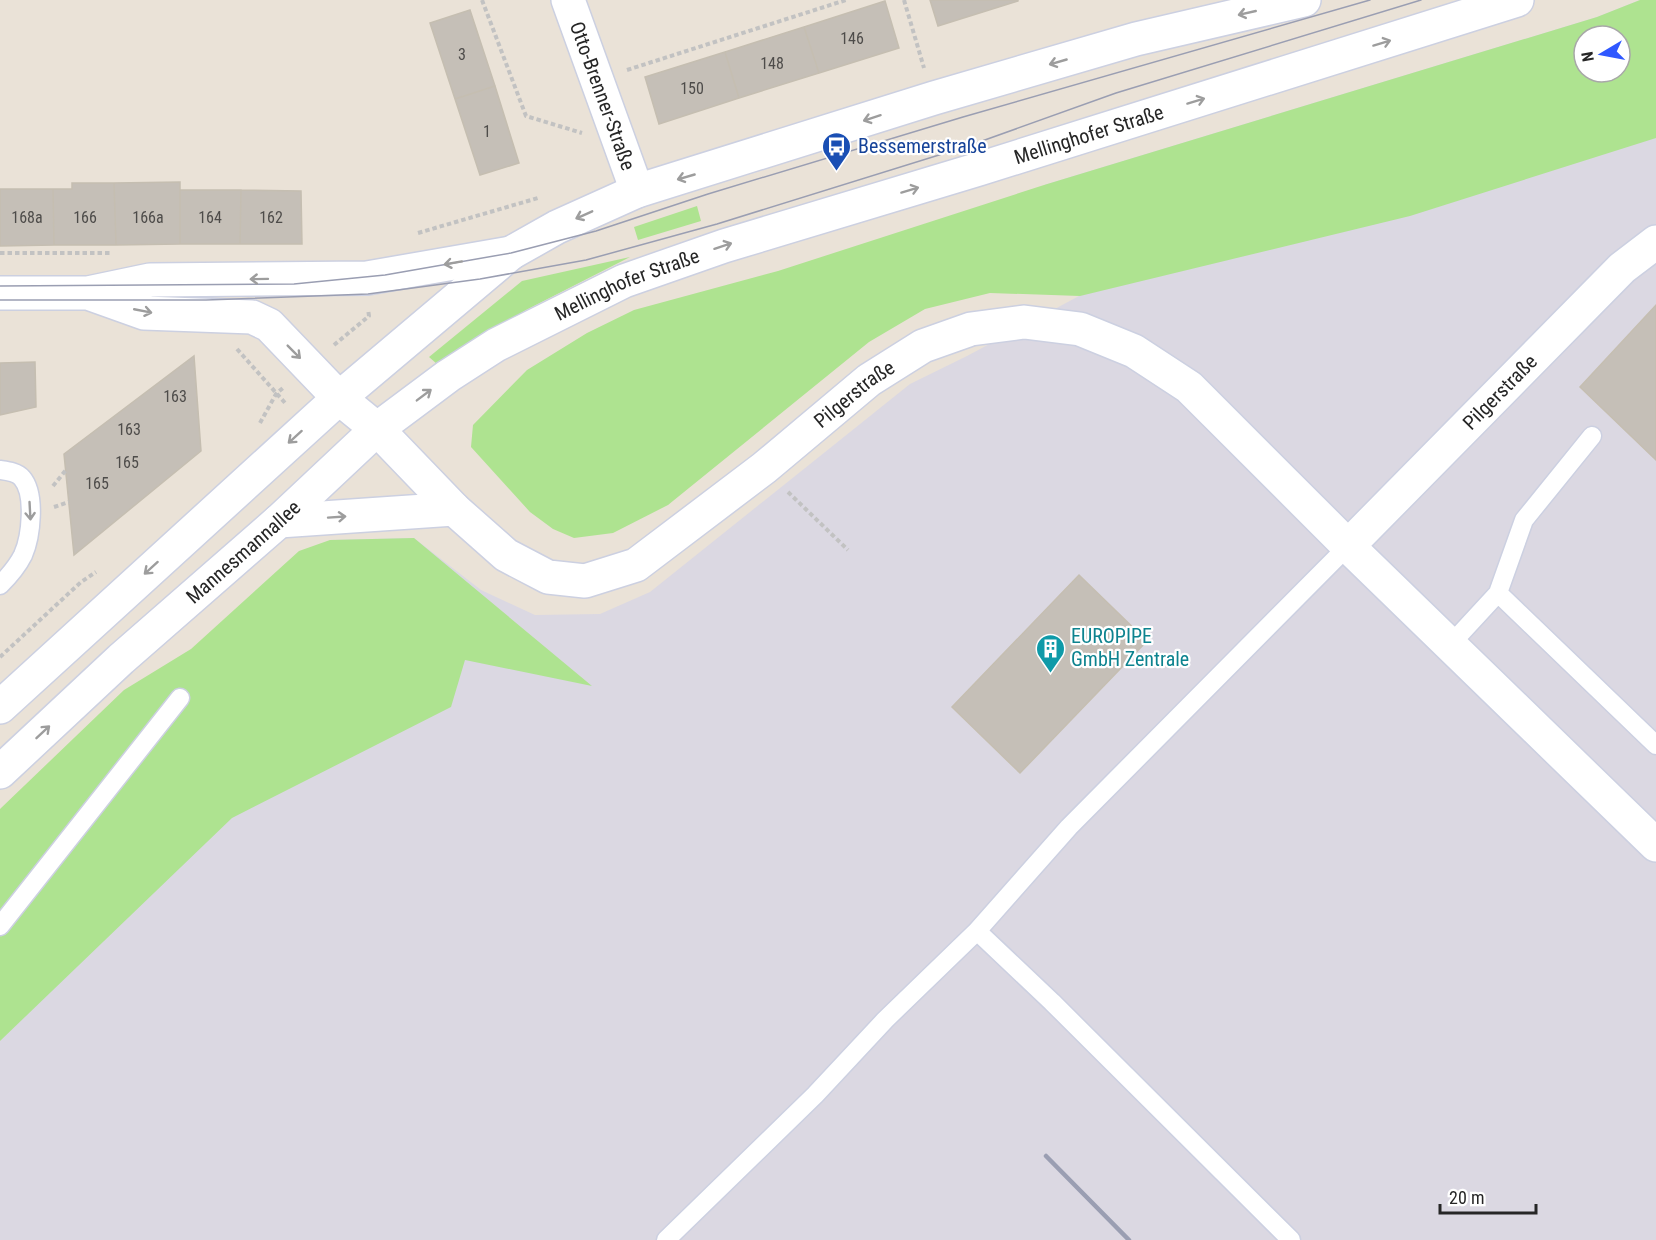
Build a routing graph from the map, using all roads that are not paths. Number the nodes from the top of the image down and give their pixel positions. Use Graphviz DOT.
graph roads {
  1 [pos="568,0"];
  2 [pos="1304,0"];
  3 [pos="1510,1"];
  4 [pos="637,191"];
  5 [pos="1656,242"];
  6 [pos="511,253"];
  7 [pos="0,293"];
  8 [pos="88,293"];
  9 [pos="496,345"];
  10 [pos="339,398"];
  11 [pos="377,429"];
  12 [pos="1592,436"];
  13 [pos="0,470"];
  14 [pos="454,509"];
  15 [pos="279,521"];
  16 [pos="1348,546"];
  17 [pos="0,585"];
  18 [pos="1498,593"];
  19 [pos="1450,645"];
  20 [pos="180,698"];
  21 [pos="0,706"];
  22 [pos="1656,745"];
  23 [pos="0,772"];
  24 [pos="1656,845"];
  25 [pos="0,926"];
  26 [pos="977,931"];
  27 [pos="666,1240"];
  28 [pos="1292,1240"];
  1 -- 4 [label="street, Otto-Brenner-Straße"];
  2 -- 4 [label="street, one-way"];
  9 -- 3 [label="street, Mellinghofer Straße, one-way"];
  4 -- 6 [label="street, one-way"];
  5 -- 16 [label="street, Pilgerstraße"];
  6 -- 8 [label="street, one-way"];
  6 -- 10 [label="street"];
  7 -- 8 [label="street"];
  8 -- 10 [label="street, one-way"];
  11 -- 9 [label="street, Mannesmannallee, one-way"];
  10 -- 11 [label="street"];
  10 -- 21 [label="street, one-way"];
  11 -- 14 [label="street, Pilgerstraße"];
  11 -- 15 [label="street, Mannesmannallee"];
  12 -- 18 [label="lane"];
  13 -- 17 [label="lane, one-way"];
  15 -- 14 [label="street, one-way"];
  14 -- 16 [label="street, Pilgerstraße"];
  23 -- 15 [label="street, Mannesmannallee, one-way"];
  16 -- 19 [label="street, Pilgerstraße"];
  16 -- 26 [label="lane"];
  18 -- 19 [label="lane"];
  18 -- 22 [label="lane"];
  19 -- 24 [label="street, Pilgerstraße"];
  20 -- 25 [label="lane"];
  26 -- 27 [label="lane"];
  26 -- 28 [label="lane"];
}
